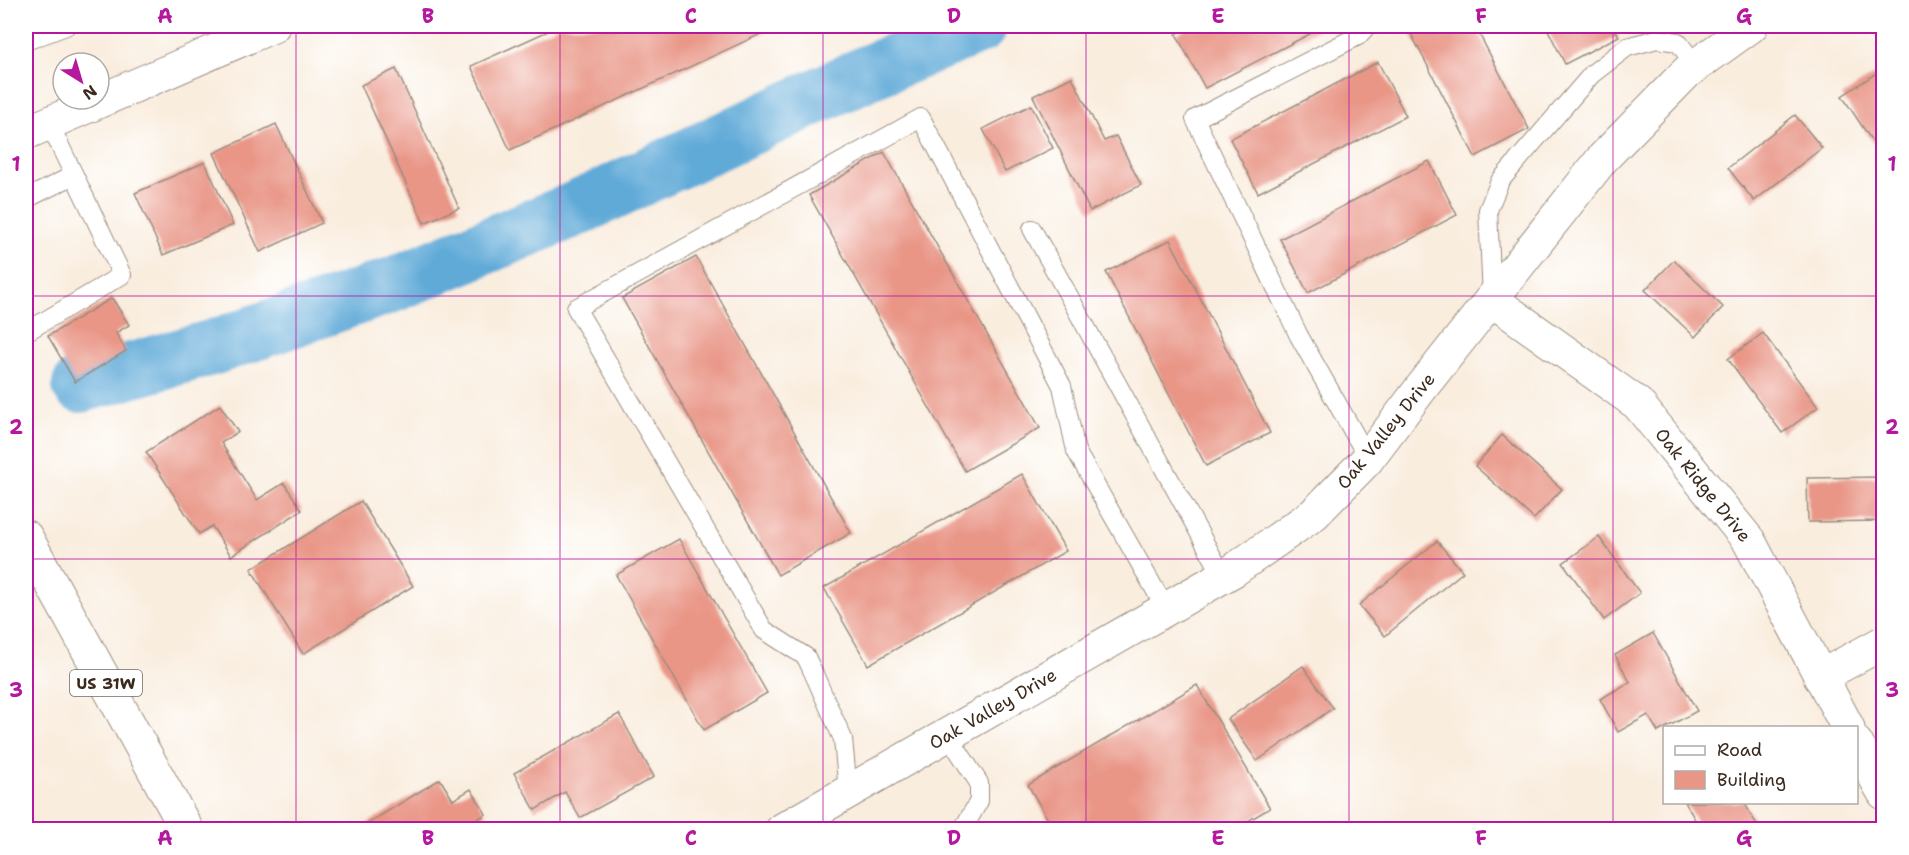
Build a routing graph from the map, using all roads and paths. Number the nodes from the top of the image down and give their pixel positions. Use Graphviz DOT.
graph roads {
  1 [pos="66,26"];
  2 [pos="273,26"];
  3 [pos="1366,26"];
  4 [pos="1751,26"];
  5 [pos="26,41"];
  6 [pos="1696,66"];
  7 [pos="37,128"];
  8 [pos="74,175"];
  9 [pos="26,198"];
  10 [pos="1032,229"];
  11 [pos="1492,300"];
  12 [pos="26,332"];
  13 [pos="1368,458"];
  14 [pos="26,537"];
  15 [pos="1223,576"];
  16 [pos="1166,609"];
  17 [pos="1884,642"];
  18 [pos="1820,677"];
  19 [pos="1847,726"];
  20 [pos="948,735"];
  21 [pos="1858,745"];
  22 [pos="848,792"];
  23 [pos="1884,793"];
  24 [pos="804,824"];
  25 [pos="187,830"];
  26 [pos="960,830"];
  1 -- 5 [label="lane"];
  2 -- 7 [label="street"];
  3 -- 13 [label="lane"];
  4 -- 6 [label="street, Oak Valley Drive"];
  6 -- 11 [label="street, Oak Valley Drive"];
  6 -- 11 [label="lane"];
  7 -- 8 [label="lane"];
  8 -- 9 [label="lane"];
  8 -- 12 [label="lane"];
  10 -- 15 [label="lane"];
  11 -- 13 [label="street, Oak Valley Drive"];
  11 -- 18 [label="street, Oak Ridge Drive"];
  13 -- 15 [label="street, Oak Valley Drive"];
  14 -- 25 [label="street, US 31W"];
  15 -- 16 [label="street, Oak Valley Drive"];
  16 -- 20 [label="street, Oak Valley Drive"];
  16 -- 22 [label="lane"];
  17 -- 18 [label="street"];
  18 -- 19 [label="street, Oak Ridge Drive"];
  20 -- 22 [label="street, Oak Valley Drive"];
  20 -- 26 [label="lane"];
  21 -- 23 [label="street"];
  22 -- 24 [label="street, Oak Valley Drive"];
}
